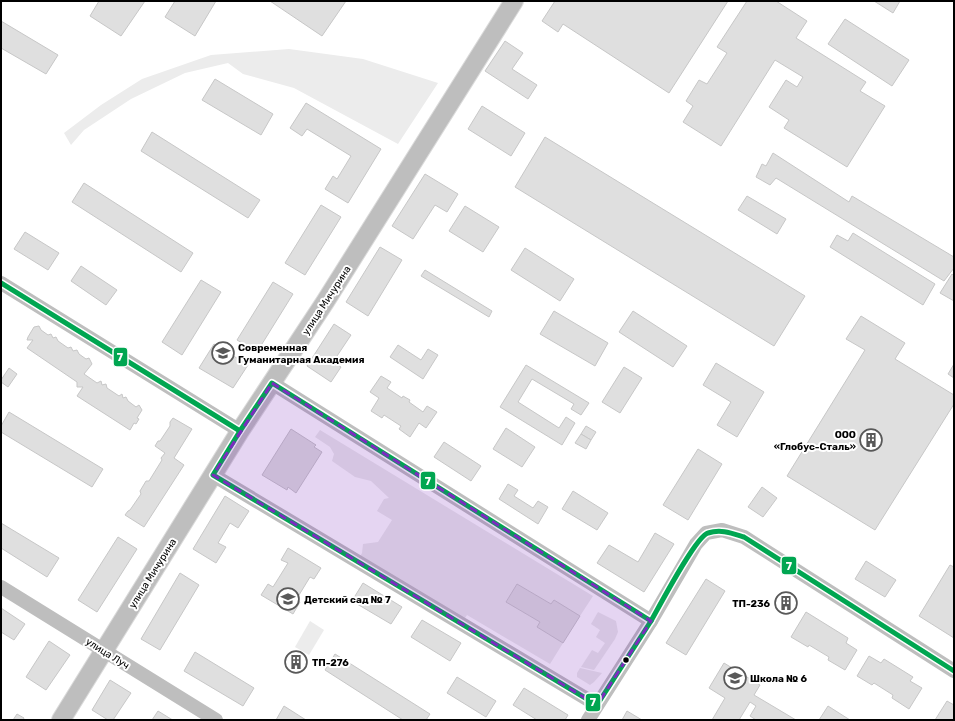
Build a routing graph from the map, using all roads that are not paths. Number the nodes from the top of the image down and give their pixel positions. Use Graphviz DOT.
graph roads {
  1 [pos="514,1"];
  2 [pos="1,283"];
  3 [pos="272,383"];
  4 [pos="240,431"];
  5 [pos="213,476"];
  6 [pos="1,587"];
  7 [pos="651,621"];
  8 [pos="104,651"];
  9 [pos="954,671"];
  10 [pos="597,705"];
  11 [pos="61,720"];
  12 [pos="216,720"];
  13 [pos="588,720"];
  1 -- 3 [label="main road, улица Мичурина"];
  2 -- 4 [label="street"];
  3 -- 4 [label="main road, улица Мичурина"];
  3 -- 7 [label="street"];
  4 -- 5 [label="main road, улица Мичурина"];
  5 -- 8 [label="main road, улица Мичурина"];
  5 -- 10 [label="street"];
  6 -- 8 [label="street, улица Луч"];
  7 -- 9 [label="street"];
  7 -- 10 [label="street"];
  8 -- 11 [label="main road, улица Мичурина"];
  8 -- 12 [label="street, улица Луч"];
  10 -- 13 [label="street"];
}
